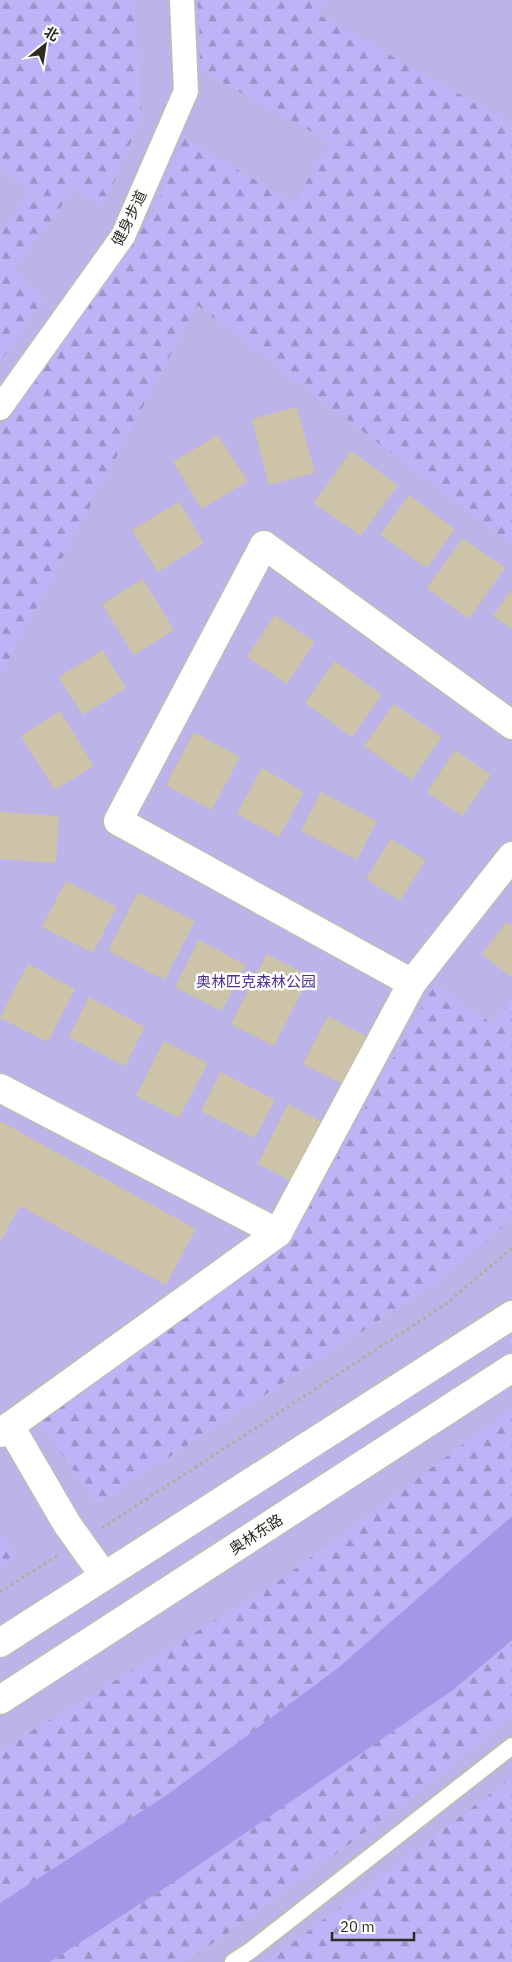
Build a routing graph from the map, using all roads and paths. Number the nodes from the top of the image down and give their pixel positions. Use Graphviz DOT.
graph roads {
  1 [pos="182,0"];
  2 [pos="0,408"];
  3 [pos="512,725"];
  4 [pos="512,856"];
  5 [pos="412,983"];
  6 [pos="0,1088"];
  7 [pos="278,1233"];
  8 [pos="512,1248"];
  9 [pos="512,1316"];
  10 [pos="512,1368"];
  11 [pos="5,1429"];
  12 [pos="80,1542"];
  13 [pos="104,1576"];
  14 [pos="0,1592"];
  15 [pos="0,1643"];
  16 [pos="0,1700"];
  17 [pos="512,1746"];
  18 [pos="233,1962"];
  1 -- 2 [label="street, 健身步道"];
  3 -- 5 [label="street"];
  4 -- 5 [label="street"];
  5 -- 7 [label="street"];
  6 -- 7 [label="street"];
  7 -- 11 [label="street"];
  8 -- 12 [label="path"];
  9 -- 13 [label="street"];
  10 -- 16 [label="street, 奥林东路"];
  11 -- 12 [label="street"];
  12 -- 13 [label="street"];
  12 -- 14 [label="path"];
  13 -- 15 [label="street"];
  17 -- 18 [label="lane"];
}
